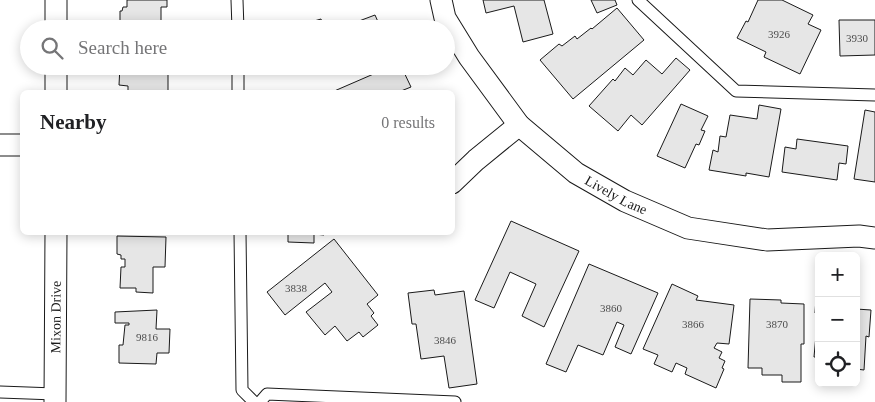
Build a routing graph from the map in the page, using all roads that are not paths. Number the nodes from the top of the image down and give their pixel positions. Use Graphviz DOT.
graph roads {
  1 [pos="56,0"];
  2 [pos="237,0"];
  3 [pos="440,0"];
  4 [pos="638,0"];
  5 [pos="56,20"];
  6 [pos="238,20"];
  7 [pos="446,20"];
  8 [pos="455,34"];
  9 [pos="56,75"];
  10 [pos="238,75"];
  11 [pos="56,90"];
  12 [pos="238,90"];
  13 [pos="875,96"];
  14 [pos="519,124"];
  15 [pos="0,145"];
  16 [pos="20,145"];
  17 [pos="455,180"];
  18 [pos="56,235"];
  19 [pos="240,235"];
  20 [pos="875,238"];
  21 [pos="0,392"];
  22 [pos="55,398"];
  23 [pos="254,402"];
  24 [pos="260,402"];
  25 [pos="456,402"];
  1 -- 5 [label="street"];
  2 -- 6 [label="lane"];
  3 -- 7 [label="street, Lively Lane"];
  4 -- 13 [label="lane"];
  8 -- 14 [label="street, Lively Lane"];
  9 -- 11 [label="street"];
  10 -- 12 [label="lane"];
  14 -- 17 [label="street"];
  14 -- 20 [label="street, Lively Lane"];
  15 -- 16 [label="street"];
  18 -- 22 [label="street, Mixon Drive"];
  19 -- 23 [label="lane"];
  21 -- 22 [label="lane"];
  24 -- 25 [label="lane"];
}
